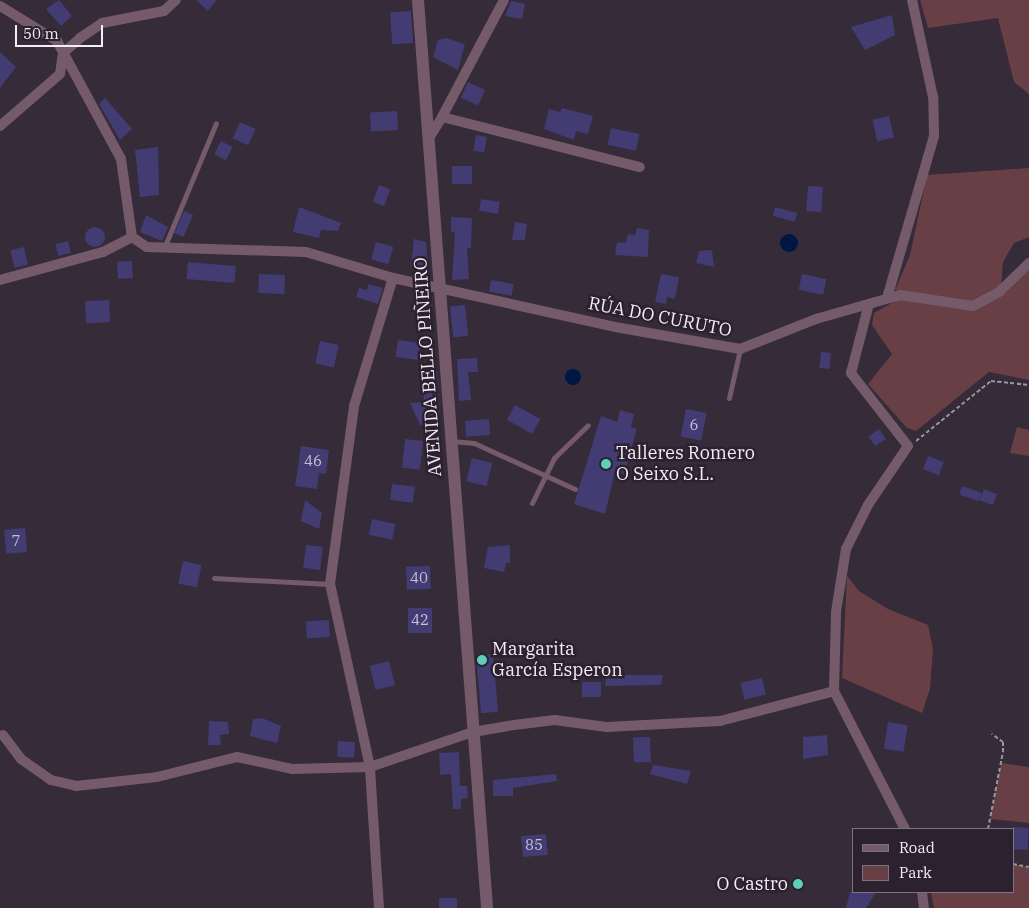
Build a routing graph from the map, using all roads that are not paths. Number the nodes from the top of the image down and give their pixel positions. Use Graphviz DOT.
graph roads {
  1 [pos="176,0"];
  2 [pos="418,0"];
  3 [pos="504,0"];
  4 [pos="912,0"];
  5 [pos="0,6"];
  6 [pos="63,53"];
  7 [pos="442,117"];
  8 [pos="216,124"];
  9 [pos="0,126"];
  10 [pos="429,138"];
  11 [pos="640,167"];
  12 [pos="132,237"];
  13 [pos="164,249"];
  14 [pos="1029,263"];
  15 [pos="393,278"];
  16 [pos="0,280"];
  17 [pos="440,288"];
  18 [pos="887,298"];
  19 [pos="869,304"];
  20 [pos="740,349"];
  21 [pos="729,398"];
  22 [pos="588,425"];
  23 [pos="451,441"];
  24 [pos="542,475"];
  25 [pos="575,488"];
  26 [pos="532,503"];
  27 [pos="214,578"];
  28 [pos="330,584"];
  29 [pos="834,691"];
  30 [pos="473,732"];
  31 [pos="1,735"];
  32 [pos="370,767"];
  33 [pos="904,828"];
  34 [pos="922,893"];
  35 [pos="380,908"];
  36 [pos="487,908"];
  37 [pos="924,908"];
  1 -- 6 [label="street"];
  2 -- 10 [label="street, AVENIDA BELLO PIÑEIRO"];
  3 -- 7 [label="street"];
  4 -- 18 [label="street"];
  5 -- 6 [label="street"];
  6 -- 9 [label="street"];
  6 -- 12 [label="street"];
  7 -- 10 [label="street"];
  7 -- 11 [label="street"];
  8 -- 13 [label="lane"];
  10 -- 17 [label="street, AVENIDA BELLO PIÑEIRO"];
  12 -- 13 [label="street, RÚA DO CURUTO"];
  12 -- 16 [label="street"];
  13 -- 15 [label="street, RÚA DO CURUTO"];
  14 -- 18 [label="street, RÚA DO CURUTO"];
  15 -- 17 [label="street, RÚA DO CURUTO"];
  15 -- 28 [label="street"];
  17 -- 20 [label="street, RÚA DO CURUTO"];
  17 -- 23 [label="street, AVENIDA BELLO PIÑEIRO"];
  18 -- 19 [label="street, RÚA DO CURUTO"];
  19 -- 20 [label="street, RÚA DO CURUTO"];
  19 -- 29 [label="street"];
  20 -- 21 [label="lane"];
  22 -- 24 [label="lane"];
  23 -- 24 [label="lane"];
  23 -- 30 [label="street, AVENIDA BELLO PIÑEIRO"];
  24 -- 25 [label="lane"];
  24 -- 26 [label="lane"];
  27 -- 28 [label="lane"];
  28 -- 32 [label="street"];
  29 -- 30 [label="street"];
  29 -- 33 [label="street"];
  30 -- 32 [label="street"];
  30 -- 36 [label="street, AVENIDA BELLO PIÑEIRO"];
  31 -- 32 [label="street"];
  32 -- 35 [label="street"];
  34 -- 37 [label="street"];
}
